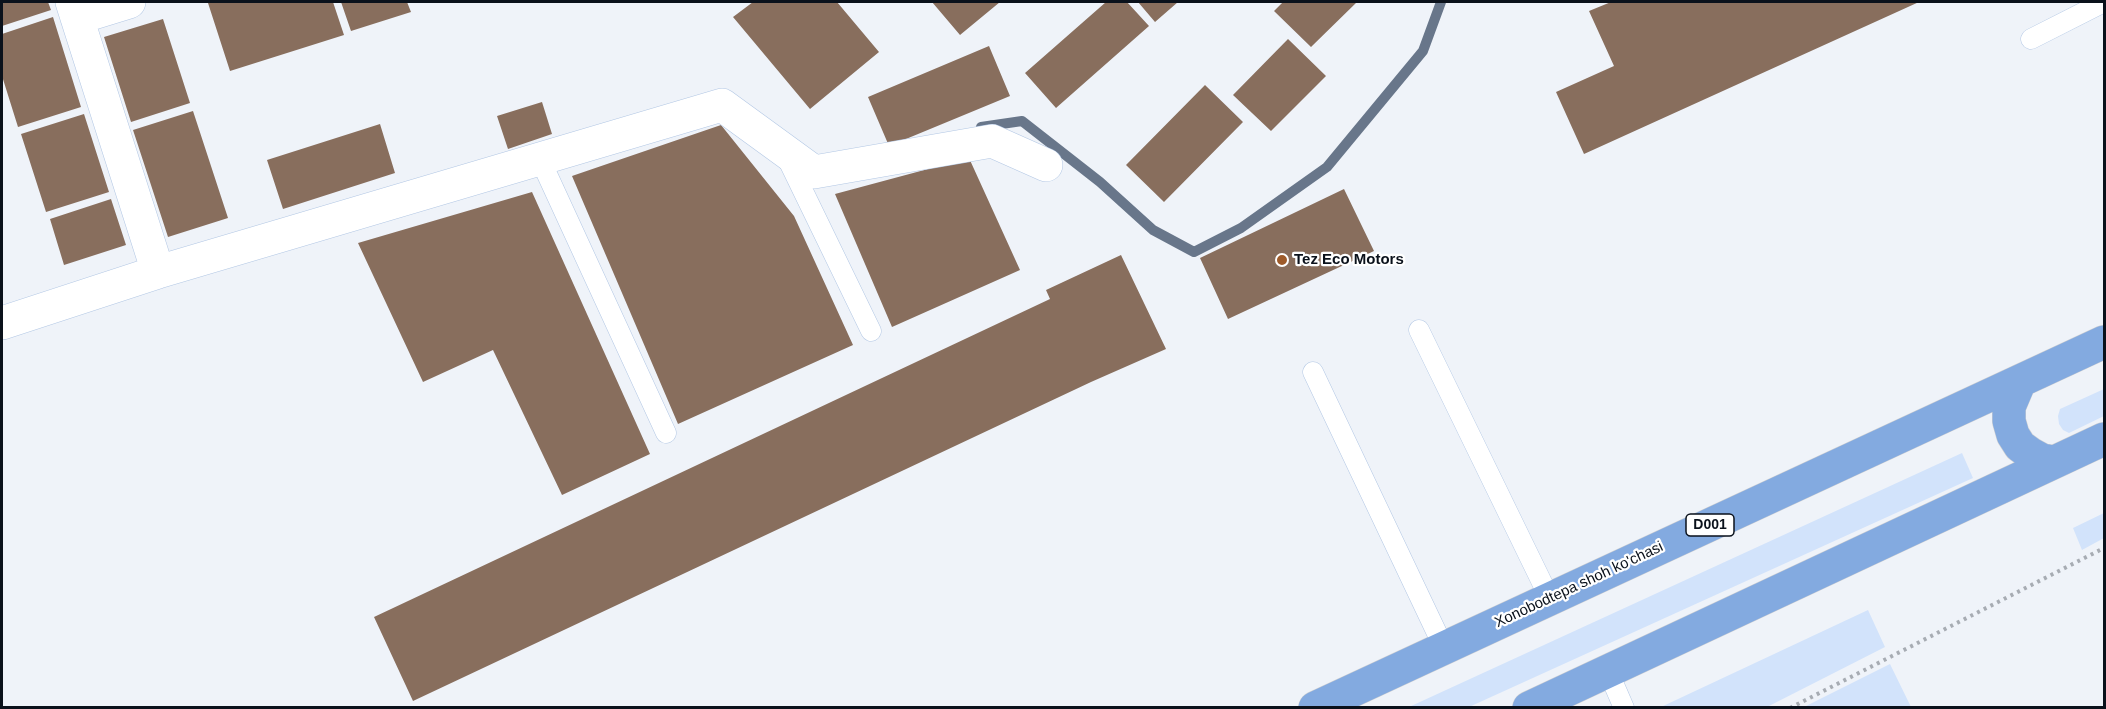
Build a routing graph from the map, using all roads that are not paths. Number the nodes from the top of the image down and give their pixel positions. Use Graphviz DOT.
graph roads {
  1 [pos="129,2"];
  2 [pos="2104,2"];
  3 [pos="75,10"];
  4 [pos="2031,39"];
  5 [pos="783,150"];
  6 [pos="540,159"];
  7 [pos="1046,165"];
  8 [pos="158,272"];
  9 [pos="2,323"];
  10 [pos="1419,330"];
  11 [pos="871,331"];
  12 [pos="2104,342"];
  13 [pos="1313,372"];
  14 [pos="2020,381"];
  15 [pos="666,433"];
  16 [pos="2104,439"];
  17 [pos="2054,462"];
  18 [pos="1550,599"];
  19 [pos="1444,648"];
  20 [pos="1608,670"];
  21 [pos="1315,708"];
  22 [pos="1529,708"];
  23 [pos="1623,708"];
  1 -- 3 [label="street"];
  2 -- 4 [label="lane"];
  3 -- 8 [label="street"];
  5 -- 6 [label="street"];
  5 -- 7 [label="street"];
  5 -- 11 [label="lane"];
  6 -- 8 [label="street"];
  6 -- 15 [label="lane"];
  8 -- 9 [label="street"];
  10 -- 18 [label="lane"];
  12 -- 14 [label="highway, Xonobodtepa shoh ko'chasi / D001"];
  13 -- 19 [label="lane"];
  14 -- 17 [label="highway"];
  14 -- 18 [label="highway, Xonobodtepa shoh ko'chasi / D001"];
  16 -- 17 [label="highway"];
  17 -- 20 [label="highway"];
  18 -- 19 [label="highway, Xonobodtepa shoh ko'chasi / D001"];
  19 -- 21 [label="highway, Xonobodtepa shoh ko'chasi / D001"];
  20 -- 22 [label="highway"];
  20 -- 23 [label="lane"];
}
